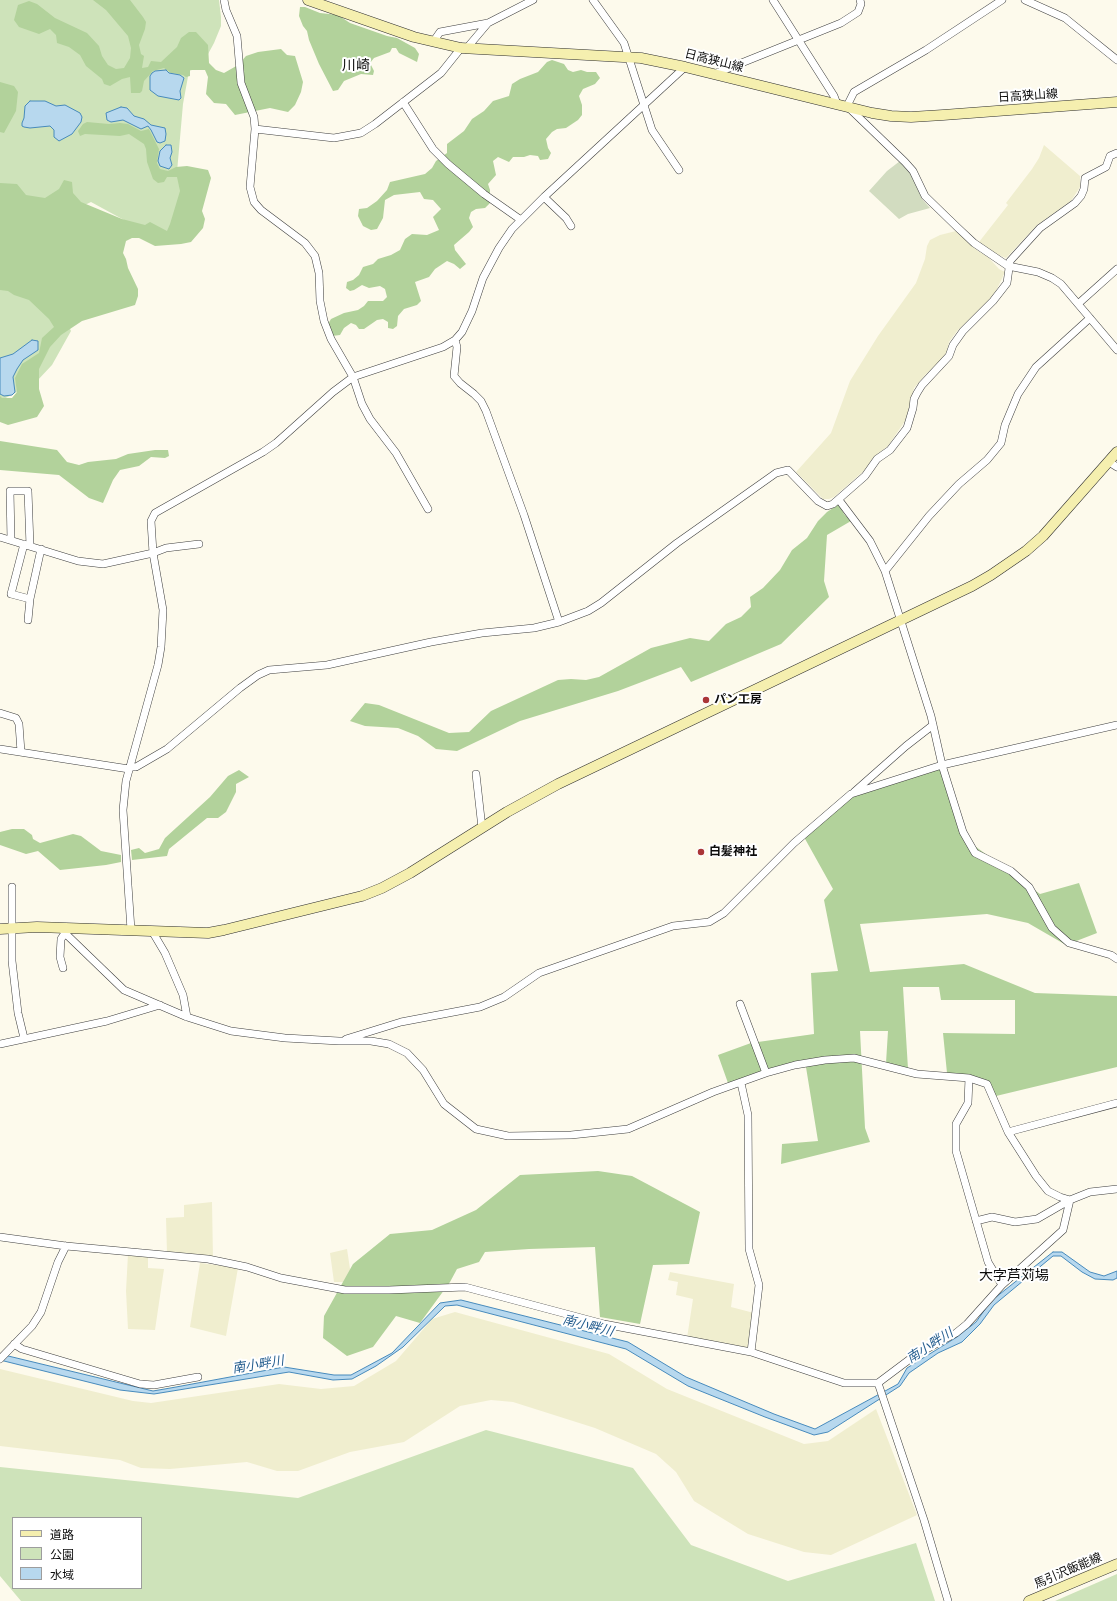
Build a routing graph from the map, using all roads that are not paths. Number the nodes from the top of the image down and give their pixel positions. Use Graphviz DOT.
graph roads {
  1 [pos="224,0"];
  2 [pos="308,0"];
  3 [pos="533,0"];
  4 [pos="593,0"];
  5 [pos="773,0"];
  6 [pos="860,0"];
  7 [pos="1002,0"];
  8 [pos="1025,0"];
  9 [pos="488,23"];
  10 [pos="433,42"];
  11 [pos="798,42"];
  12 [pos="464,48"];
  13 [pos="628,56"];
  14 [pos="1117,60"];
  15 [pos="685,67"];
  16 [pos="714,74"];
  17 [pos="403,102"];
  18 [pos="1117,102"];
  19 [pos="644,103"];
  20 [pos="842,105"];
  21 [pos="255,129"];
  22 [pos="1117,153"];
  23 [pos="679,170"];
  24 [pos="544,197"];
  25 [pos="521,220"];
  26 [pos="571,226"];
  27 [pos="1008,266"];
  28 [pos="1117,269"];
  29 [pos="1078,304"];
  30 [pos="1090,318"];
  31 [pos="455,340"];
  32 [pos="1117,350"];
  33 [pos="353,377"];
  34 [pos="1117,452"];
  35 [pos="1113,464"];
  36 [pos="839,500"];
  37 [pos="428,509"];
  38 [pos="0,537"];
  39 [pos="11,540"];
  40 [pos="199,544"];
  41 [pos="27,545"];
  42 [pos="41,550"];
  43 [pos="153,553"];
  44 [pos="886,571"];
  45 [pos="30,600"];
  46 [pos="28,620"];
  47 [pos="902,620"];
  48 [pos="560,622"];
  49 [pos="0,713"];
  50 [pos="933,725"];
  51 [pos="1117,725"];
  52 [pos="0,749"];
  53 [pos="21,752"];
  54 [pos="942,765"];
  55 [pos="129,768"];
  56 [pos="476,774"];
  57 [pos="851,794"];
  58 [pos="482,828"];
  59 [pos="12,888"];
  60 [pos="12,927"];
  61 [pos="0,928"];
  62 [pos="63,930"];
  63 [pos="131,930"];
  64 [pos="152,931"];
  65 [pos="1117,960"];
  66 [pos="64,968"];
  67 [pos="740,1004"];
  68 [pos="160,1005"];
  69 [pos="187,1017"];
  70 [pos="24,1038"];
  71 [pos="338,1042"];
  72 [pos="0,1044"];
  73 [pos="766,1074"];
  74 [pos="970,1078"];
  75 [pos="741,1083"];
  76 [pos="1117,1103"];
  77 [pos="1008,1132"];
  78 [pos="1117,1189"];
  79 [pos="1070,1200"];
  80 [pos="976,1221"];
  81 [pos="0,1237"];
  82 [pos="66,1246"];
  83 [pos="1002,1285"];
  84 [pos="14,1344"];
  85 [pos="751,1352"];
  86 [pos="0,1359"];
  87 [pos="198,1378"];
  88 [pos="879,1386"];
  89 [pos="1117,1564"];
  90 [pos="948,1601"];
  91 [pos="1029,1601"];
  1 -- 21 [label="street"];
  2 -- 10 [label="street, 日高狭山線"];
  3 -- 9 [label="street"];
  4 -- 13 [label="street"];
  5 -- 11 [label="street"];
  6 -- 11 [label="street"];
  7 -- 20 [label="street"];
  8 -- 14 [label="street"];
  9 -- 10 [label="street"];
  9 -- 12 [label="street"];
  10 -- 12 [label="street, 日高狭山線"];
  11 -- 16 [label="street"];
  11 -- 20 [label="street"];
  12 -- 13 [label="street, 日高狭山線"];
  12 -- 17 [label="street"];
  13 -- 15 [label="street, 日高狭山線"];
  13 -- 19 [label="street"];
  15 -- 16 [label="street, 日高狭山線"];
  15 -- 19 [label="street"];
  16 -- 20 [label="street, 日高狭山線"];
  17 -- 21 [label="street"];
  17 -- 25 [label="street"];
  18 -- 20 [label="street, 日高狭山線"];
  19 -- 23 [label="street"];
  19 -- 24 [label="street"];
  20 -- 27 [label="street"];
  21 -- 33 [label="street"];
  22 -- 27 [label="street"];
  24 -- 25 [label="street"];
  24 -- 26 [label="street"];
  25 -- 31 [label="street"];
  27 -- 29 [label="street"];
  27 -- 36 [label="street"];
  28 -- 29 [label="street"];
  29 -- 30 [label="street"];
  30 -- 32 [label="street"];
  30 -- 44 [label="street"];
  31 -- 33 [label="street"];
  31 -- 48 [label="street"];
  33 -- 37 [label="street"];
  33 -- 43 [label="street"];
  34 -- 35 [label="street"];
  35 -- 47 [label="street"];
  36 -- 44 [label="street"];
  36 -- 48 [label="street"];
  38 -- 39 [label="street"];
  39 -- 41 [label="street"];
  39 -- 41 [label="street"];
  40 -- 43 [label="street"];
  41 -- 42 [label="street"];
  41 -- 45 [label="street"];
  42 -- 43 [label="street"];
  42 -- 45 [label="street"];
  43 -- 55 [label="street"];
  44 -- 47 [label="street"];
  45 -- 46 [label="street"];
  47 -- 50 [label="street"];
  47 -- 58 [label="street"];
  48 -- 55 [label="street"];
  49 -- 53 [label="street"];
  50 -- 54 [label="street"];
  50 -- 57 [label="street"];
  51 -- 54 [label="street"];
  52 -- 53 [label="street"];
  53 -- 55 [label="street"];
  54 -- 57 [label="street"];
  54 -- 65 [label="street"];
  55 -- 63 [label="street"];
  56 -- 58 [label="street"];
  57 -- 71 [label="street"];
  58 -- 64 [label="street"];
  59 -- 60 [label="street"];
  60 -- 61 [label="street"];
  60 -- 62 [label="street"];
  60 -- 70 [label="street"];
  62 -- 63 [label="street"];
  62 -- 66 [label="street"];
  62 -- 68 [label="street"];
  63 -- 64 [label="street"];
  64 -- 69 [label="street"];
  67 -- 73 [label="street"];
  68 -- 69 [label="street"];
  68 -- 70 [label="street"];
  69 -- 71 [label="street"];
  70 -- 72 [label="street"];
  71 -- 75 [label="street"];
  73 -- 74 [label="street"];
  73 -- 75 [label="street"];
  74 -- 77 [label="street"];
  74 -- 80 [label="street"];
  75 -- 85 [label="street"];
  76 -- 77 [label="street"];
  77 -- 79 [label="street"];
  78 -- 79 [label="street"];
  79 -- 80 [label="street"];
  79 -- 83 [label="street"];
  80 -- 83 [label="street"];
  81 -- 82 [label="street"];
  82 -- 84 [label="street"];
  82 -- 85 [label="street"];
  83 -- 88 [label="street"];
  84 -- 86 [label="street"];
  84 -- 87 [label="street"];
  85 -- 88 [label="street"];
  88 -- 90 [label="street"];
  89 -- 91 [label="street, 馬引沢飯能線"];
}
